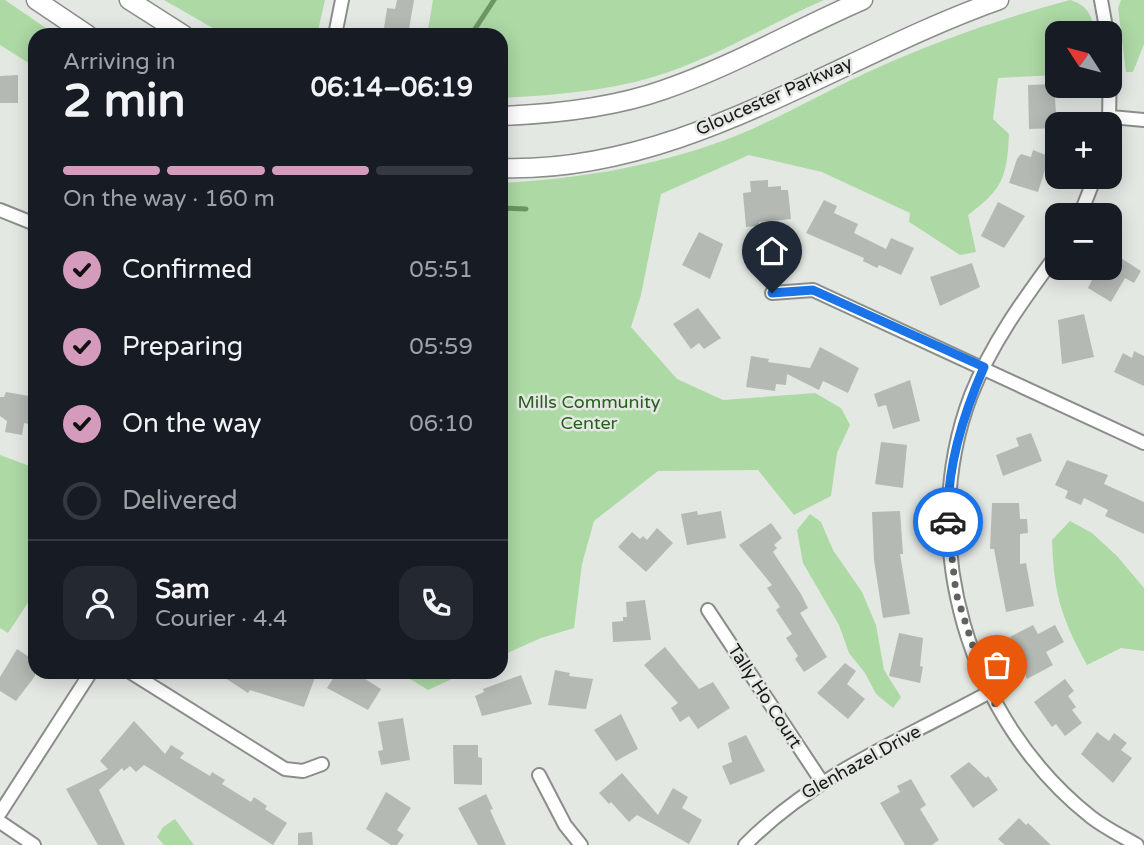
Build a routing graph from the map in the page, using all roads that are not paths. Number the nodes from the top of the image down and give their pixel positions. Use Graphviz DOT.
graph roads {
  1 [pos="36,0"];
  2 [pos="129,0"];
  3 [pos="342,0"];
  4 [pos="863,0"];
  5 [pos="999,0"];
  6 [pos="1101,0"];
  7 [pos="1105,21"];
  8 [pos="78,28"];
  9 [pos="173,28"];
  10 [pos="336,28"];
  11 [pos="508,115"];
  12 [pos="1144,120"];
  13 [pos="1122,121"];
  14 [pos="508,167"];
  15 [pos="0,210"];
  16 [pos="28,221"];
  17 [pos="1045,271"];
  18 [pos="772,293"];
  19 [pos="984,367"];
  20 [pos="1144,443"];
  21 [pos="708,610"];
  22 [pos="86,679"];
  23 [pos="141,679"];
  24 [pos="988,693"];
  25 [pos="322,764"];
  26 [pos="540,775"];
  27 [pos="822,782"];
  28 [pos="0,813"];
  29 [pos="0,822"];
  30 [pos="34,845"];
  31 [pos="581,845"];
  32 [pos="745,845"];
  33 [pos="1137,845"];
  1 -- 8 [label="main road"];
  2 -- 9 [label="main road"];
  3 -- 10 [label="street"];
  4 -- 11 [label="main road"];
  5 -- 14 [label="main road, Gloucester Parkway"];
  6 -- 7 [label="street"];
  12 -- 13 [label="street"];
  15 -- 16 [label="street"];
  17 -- 19 [label="street"];
  18 -- 19 [label="street"];
  19 -- 20 [label="street"];
  19 -- 24 [label="street"];
  21 -- 27 [label="street, Tally Ho Court"];
  22 -- 28 [label="street"];
  23 -- 25 [label="street"];
  24 -- 27 [label="street, Glenhazel Drive"];
  24 -- 33 [label="street"];
  26 -- 31 [label="street"];
  27 -- 32 [label="street, Glenhazel Drive"];
  29 -- 30 [label="street"];
}
